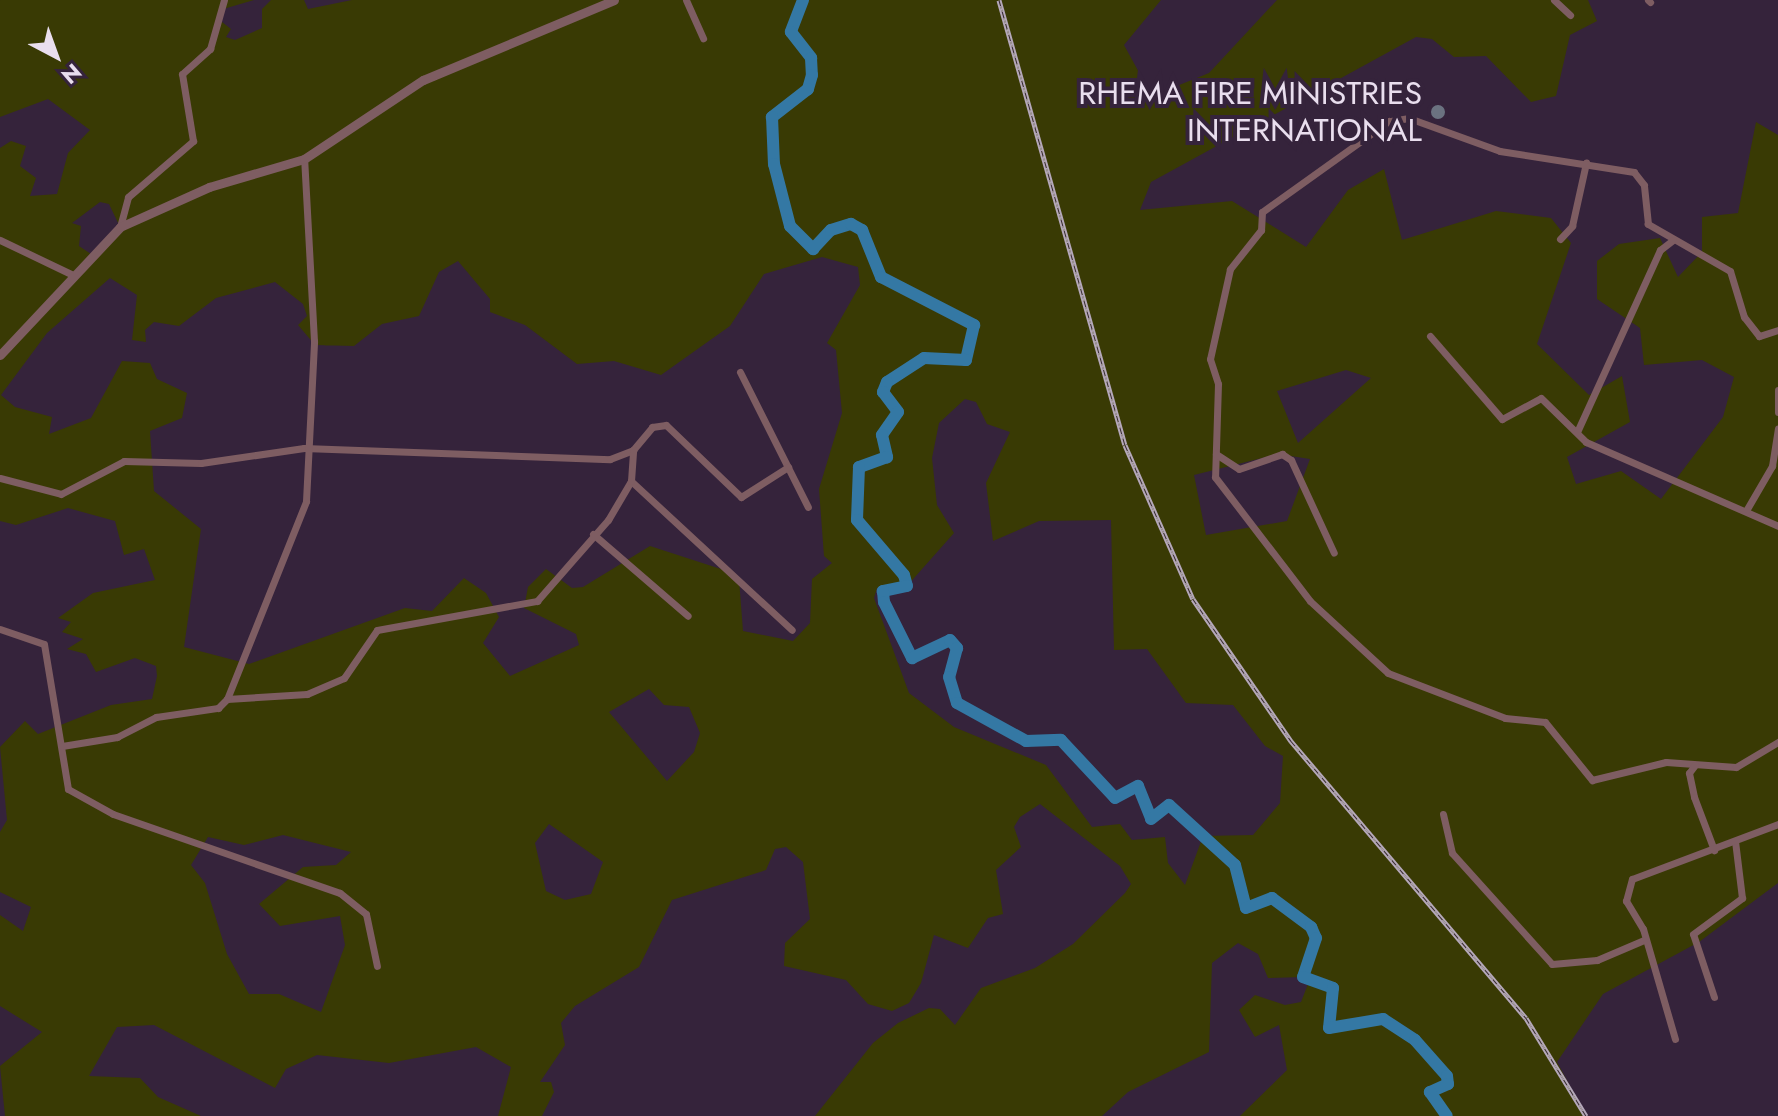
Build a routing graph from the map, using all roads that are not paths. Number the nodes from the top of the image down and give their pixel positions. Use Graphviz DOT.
graph roads {
  1 [pos="224,0"];
  2 [pos="614,0"];
  3 [pos="686,0"];
  4 [pos="1554,0"];
  5 [pos="1570,15"];
  6 [pos="703,38"];
  7 [pos="304,159"];
  8 [pos="1586,163"];
  9 [pos="120,227"];
  10 [pos="1560,239"];
  11 [pos="0,240"];
  12 [pos="1673,240"];
  13 [pos="73,275"];
  14 [pos="1778,330"];
  15 [pos="1430,336"];
  16 [pos="0,355"];
  17 [pos="740,372"];
  18 [pos="1778,390"];
  19 [pos="1778,412"];
  20 [pos="1778,428"];
  21 [pos="1577,432"];
  22 [pos="304,448"];
  23 [pos="633,450"];
  24 [pos="1216,454"];
  25 [pos="788,467"];
  26 [pos="0,478"];
  27 [pos="631,481"];
  28 [pos="808,507"];
  29 [pos="1747,509"];
  30 [pos="1778,526"];
  31 [pos="593,534"];
  32 [pos="1334,553"];
  33 [pos="688,616"];
  34 [pos="0,629"];
  35 [pos="792,630"];
  36 [pos="227,699"];
  37 [pos="1778,742"];
  38 [pos="62,746"];
  39 [pos="1695,765"];
  40 [pos="1443,814"];
  41 [pos="1778,824"];
  42 [pos="1735,841"];
  43 [pos="1714,850"];
  44 [pos="1644,940"];
  45 [pos="377,966"];
  46 [pos="1714,997"];
  47 [pos="1675,1039"];
  1 -- 9 [label="street"];
  2 -- 7 [label="street"];
  3 -- 6 [label="street"];
  4 -- 5 [label="street"];
  7 -- 9 [label="street"];
  7 -- 22 [label="street"];
  8 -- 10 [label="street"];
  8 -- 12 [label="street"];
  8 -- 24 [label="street"];
  9 -- 13 [label="street"];
  11 -- 13 [label="street"];
  12 -- 14 [label="street"];
  12 -- 21 [label="street"];
  13 -- 16 [label="street"];
  15 -- 21 [label="street"];
  17 -- 25 [label="street"];
  18 -- 19 [label="street"];
  20 -- 29 [label="street"];
  21 -- 29 [label="street"];
  22 -- 23 [label="street"];
  22 -- 26 [label="street"];
  22 -- 36 [label="street"];
  23 -- 25 [label="street"];
  23 -- 27 [label="street"];
  24 -- 32 [label="street"];
  24 -- 39 [label="street"];
  25 -- 28 [label="street"];
  27 -- 31 [label="street"];
  27 -- 35 [label="street"];
  29 -- 30 [label="street"];
  31 -- 33 [label="street"];
  31 -- 36 [label="street"];
  34 -- 38 [label="street"];
  36 -- 38 [label="street"];
  37 -- 39 [label="street"];
  38 -- 45 [label="street"];
  39 -- 43 [label="street"];
  40 -- 44 [label="street"];
  41 -- 42 [label="street"];
  42 -- 43 [label="street"];
  42 -- 46 [label="street"];
  43 -- 44 [label="street"];
  44 -- 47 [label="street"];
}
